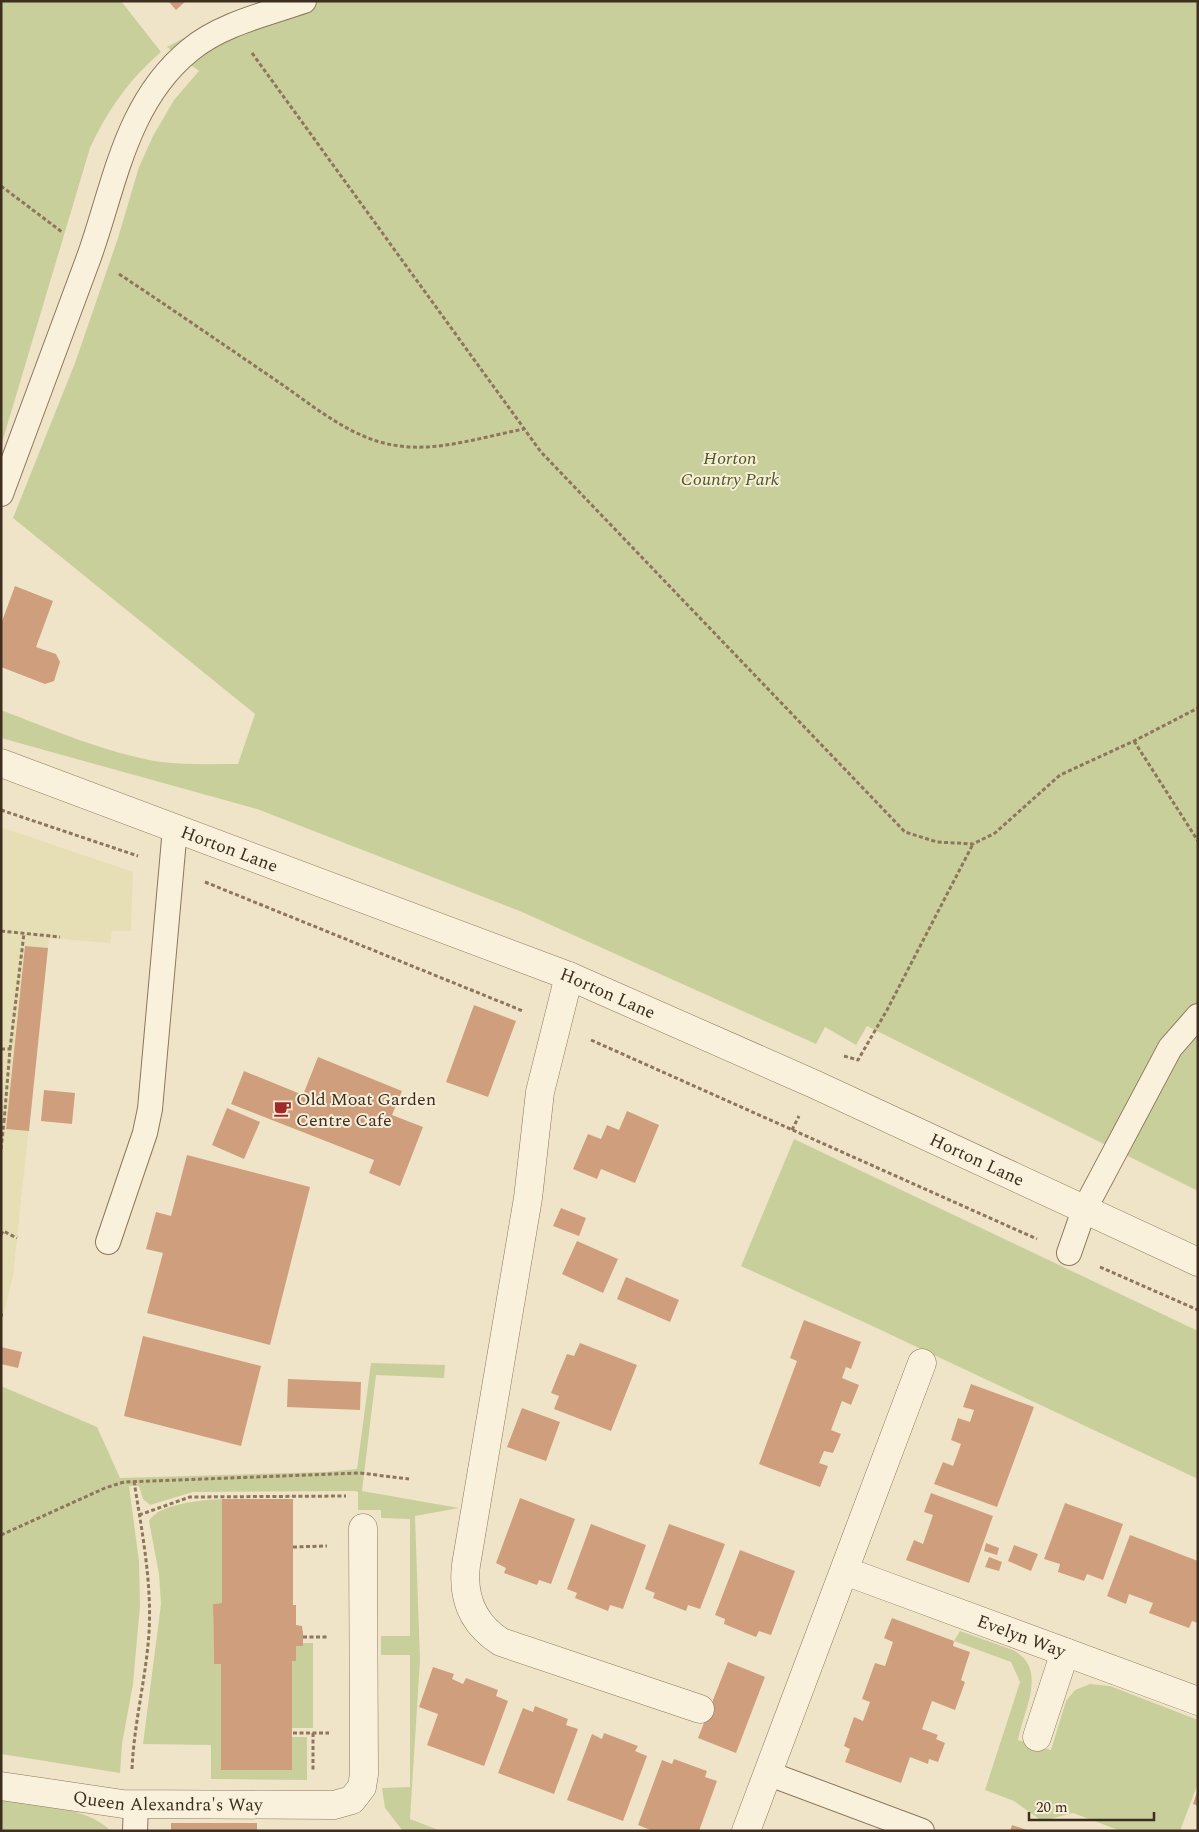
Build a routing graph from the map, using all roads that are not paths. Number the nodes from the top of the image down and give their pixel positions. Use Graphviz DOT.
graph roads {
  1 [pos="304,1"];
  2 [pos="1,494"];
  3 [pos="1,763"];
  4 [pos="175,828"];
  5 [pos="569,976"];
  6 [pos="1198,1016"];
  7 [pos="1084,1210"];
  8 [pos="108,1242"];
  9 [pos="1069,1253"];
  10 [pos="1198,1262"];
  11 [pos="922,1363"];
  12 [pos="363,1528"];
  13 [pos="845,1571"];
  14 [pos="1065,1652"];
  15 [pos="1198,1701"];
  16 [pos="700,1709"];
  17 [pos="1037,1737"];
  18 [pos="767,1773"];
  19 [pos="1,1786"];
  20 [pos="133,1804"];
  21 [pos="135,1831"];
  22 [pos="746,1831"];
  23 [pos="922,1831"];
  1 -- 2 [label="lane"];
  3 -- 4 [label="street, Horton Lane"];
  4 -- 5 [label="street, Horton Lane"];
  4 -- 8 [label="lane"];
  5 -- 7 [label="street, Horton Lane"];
  5 -- 16 [label="street"];
  6 -- 7 [label="lane"];
  7 -- 9 [label="lane"];
  7 -- 10 [label="street, Horton Lane"];
  11 -- 13 [label="street"];
  12 -- 20 [label="street, Queen Alexandra's Way"];
  13 -- 14 [label="street, Evelyn Way"];
  13 -- 18 [label="street"];
  14 -- 15 [label="street, Evelyn Way"];
  14 -- 17 [label="street"];
  18 -- 22 [label="street"];
  18 -- 23 [label="lane"];
  19 -- 20 [label="street, Queen Alexandra's Way"];
  20 -- 21 [label="lane"];
}
